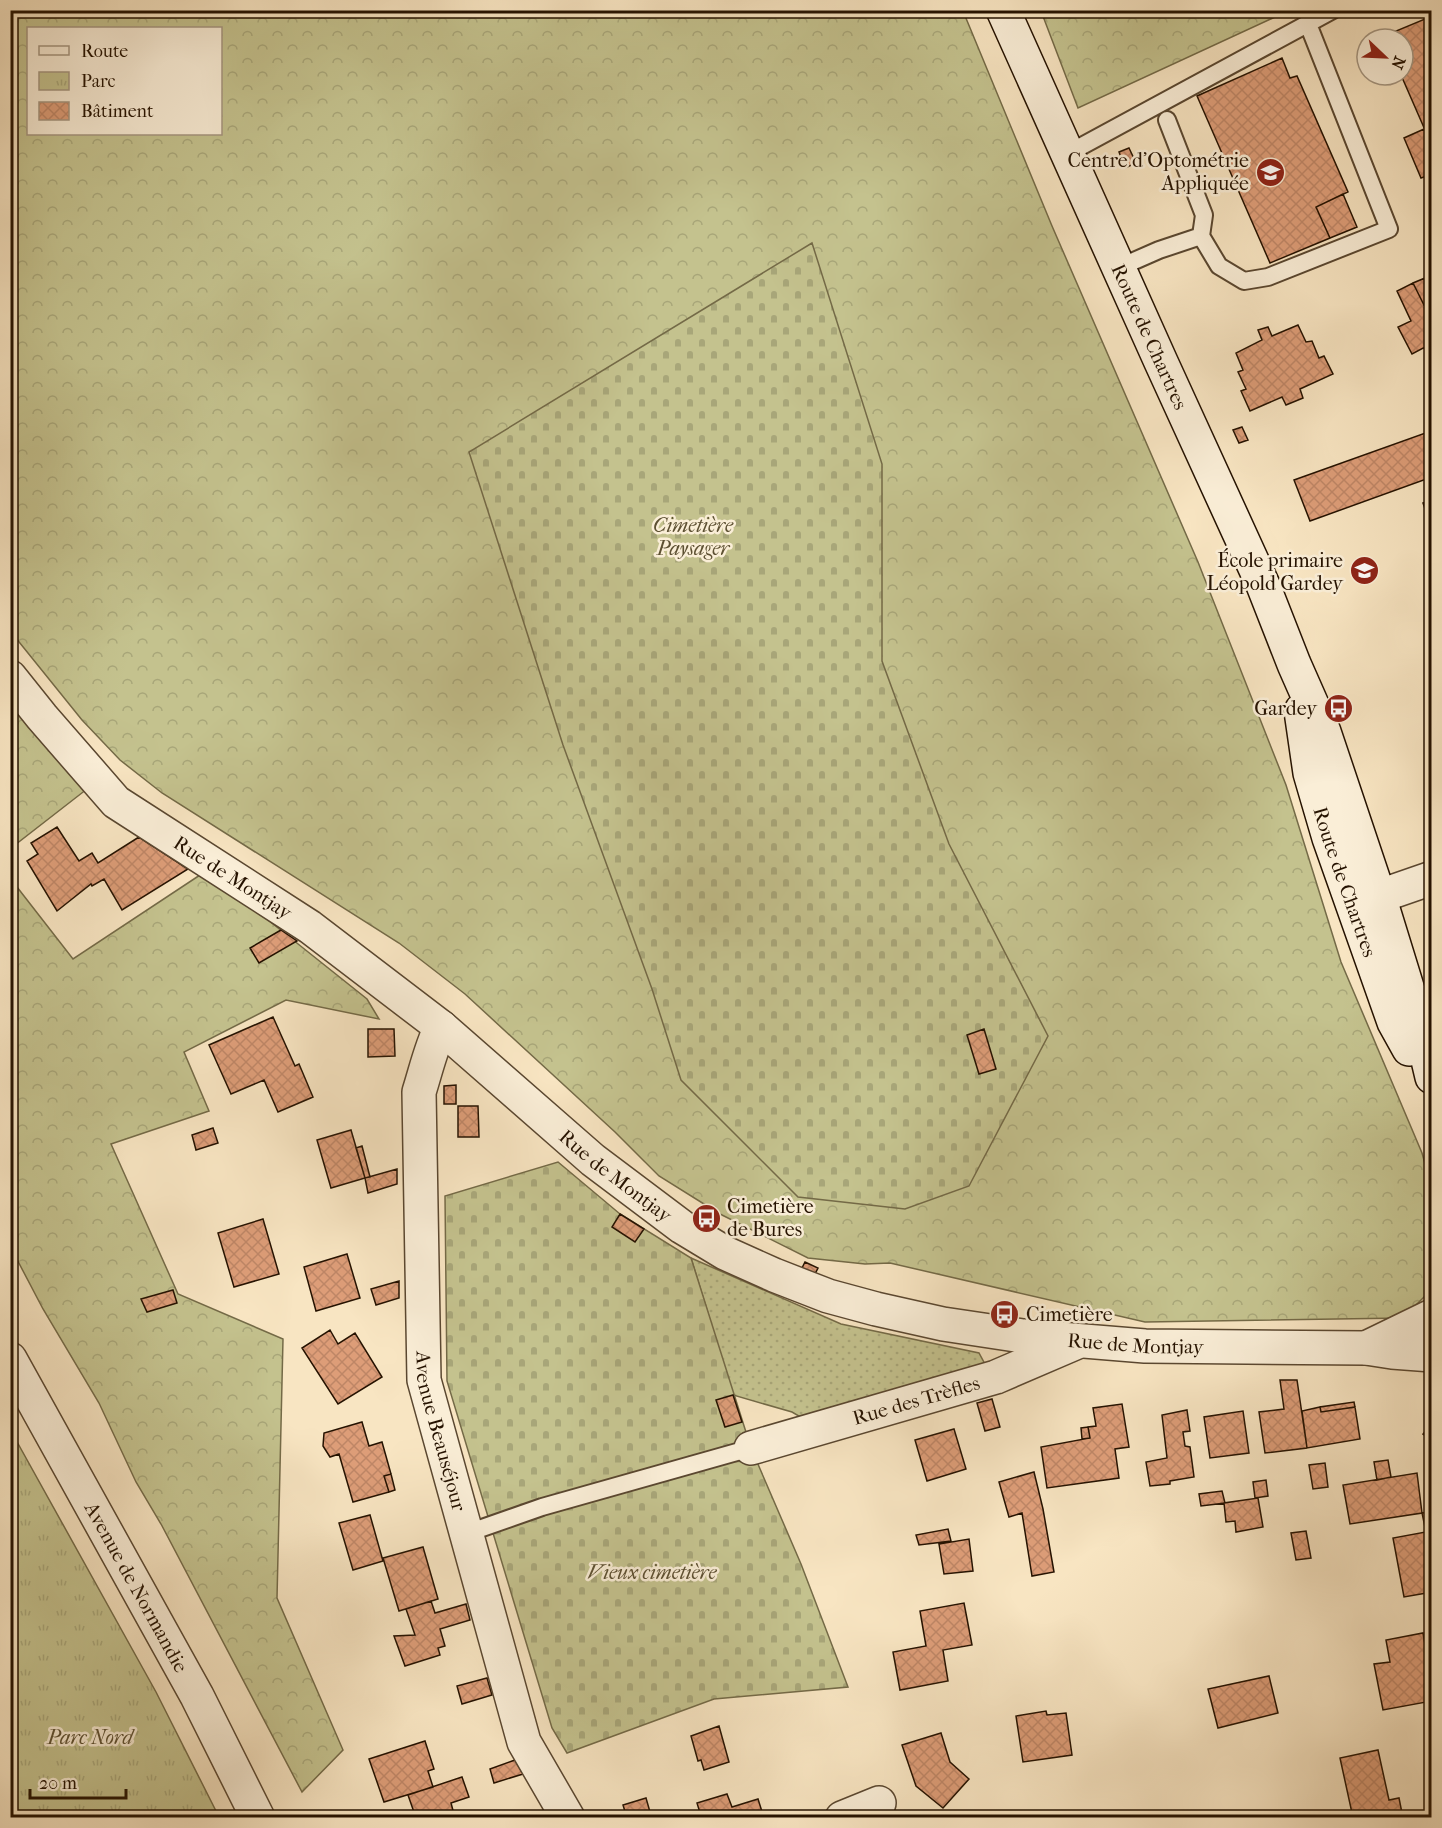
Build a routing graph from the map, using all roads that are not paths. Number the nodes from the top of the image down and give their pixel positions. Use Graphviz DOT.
graph roads {
  1 [pos="1003,10"];
  2 [pos="1334,10"];
  3 [pos="1308,24"];
  4 [pos="1167,120"];
  5 [pos="1067,153"];
  6 [pos="1201,236"];
  7 [pos="1118,268"];
  8 [pos="10,677"];
  9 [pos="1431,878"];
  10 [pos="1365,901"];
  11 [pos="441,1027"];
  12 [pos="1431,1077"];
  13 [pos="1431,1090"];
  14 [pos="1431,1316"];
  15 [pos="1079,1341"];
  16 [pos="1366,1348"];
  17 [pos="1431,1355"];
  18 [pos="10,1359"];
  19 [pos="751,1448"];
  20 [pos="465,1534"];
  21 [pos="879,1803"];
  22 [pos="258,1818"];
  23 [pos="568,1818"];
  24 [pos="842,1818"];
  1 -- 5 [label="street, Route de Chartres"];
  2 -- 3 [label="lane"];
  3 -- 5 [label="lane"];
  3 -- 6 [label="lane"];
  4 -- 6 [label="lane"];
  5 -- 7 [label="street, Route de Chartres"];
  6 -- 7 [label="lane"];
  7 -- 10 [label="street, Route de Chartres"];
  8 -- 11 [label="street, Rue de Montjay"];
  9 -- 10 [label="street"];
  10 -- 12 [label="street, Route de Chartres"];
  10 -- 13 [label="street, Route de Chartres"];
  11 -- 15 [label="street, Rue de Montjay"];
  11 -- 20 [label="street, Avenue Beauséjour"];
  14 -- 16 [label="street, Rue de Montjay"];
  15 -- 16 [label="street, Rue de Montjay"];
  15 -- 19 [label="street, Rue des Trèfles"];
  16 -- 17 [label="street, Rue de Montjay"];
  18 -- 22 [label="street, Avenue de Normandie"];
  19 -- 20 [label="lane"];
  20 -- 23 [label="street, Avenue Beauséjour"];
  21 -- 24 [label="street"];
}
